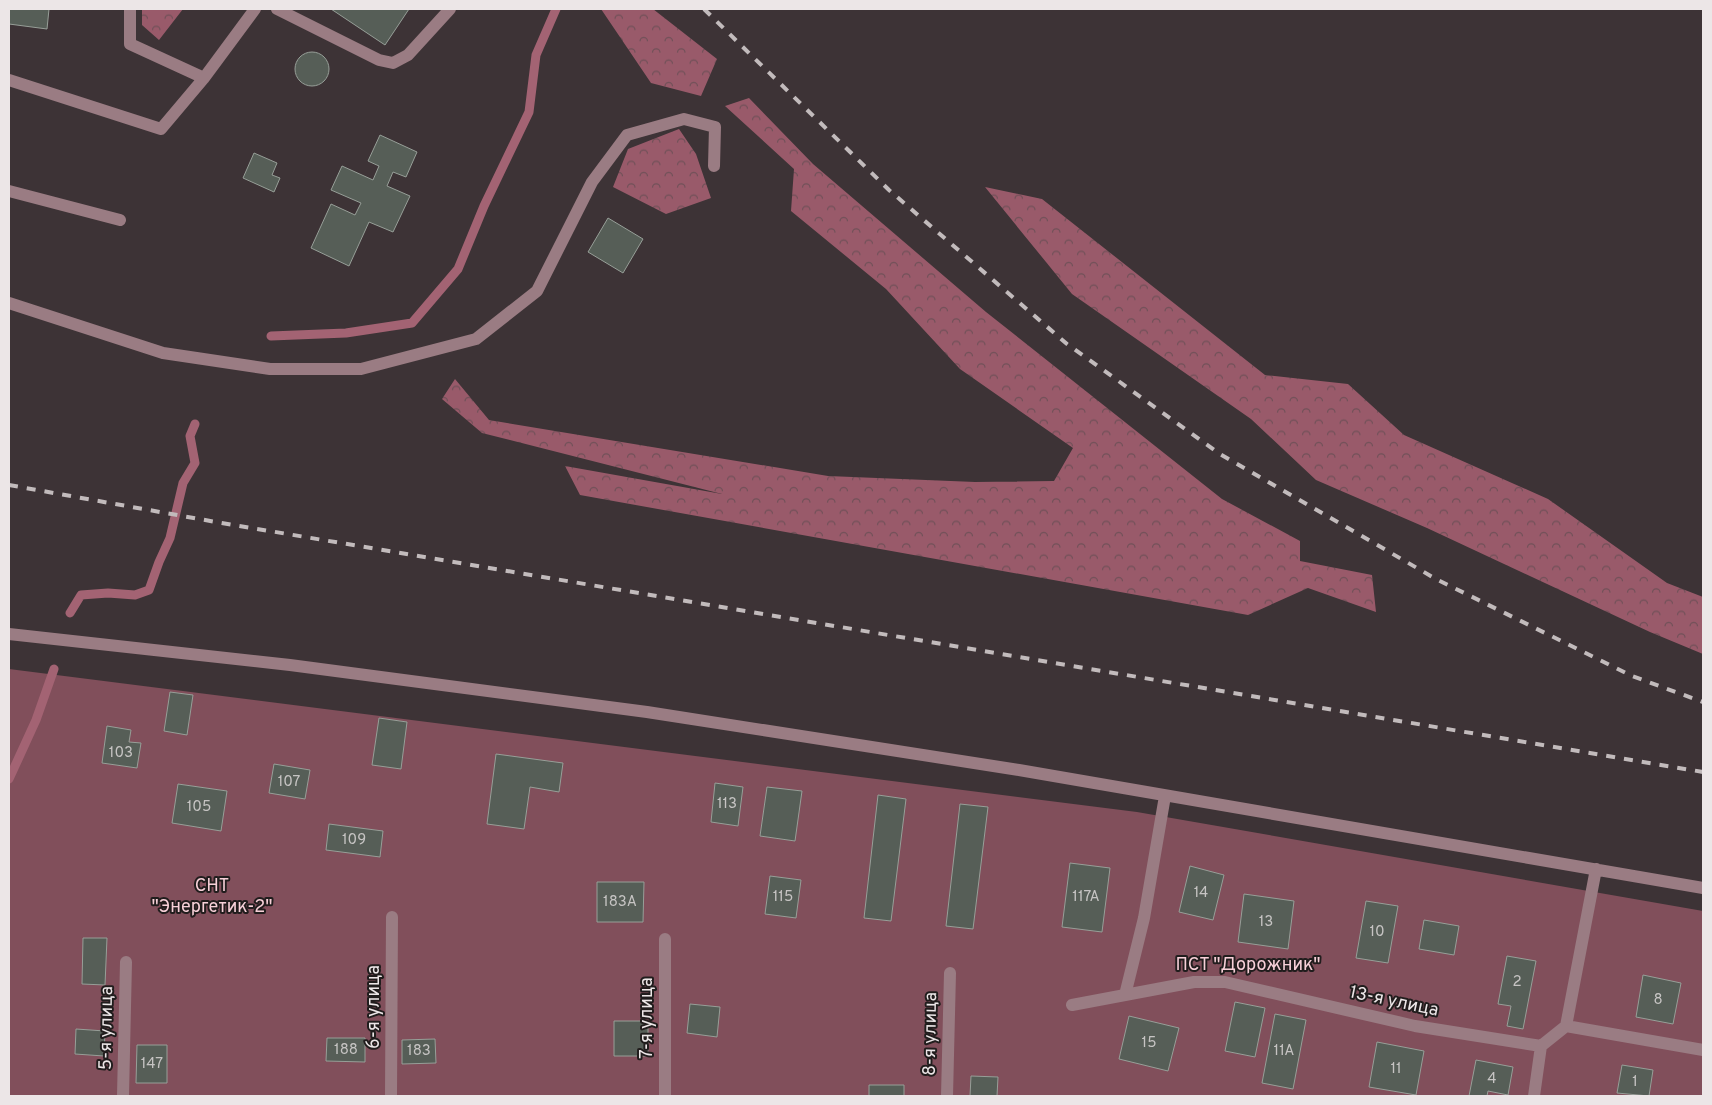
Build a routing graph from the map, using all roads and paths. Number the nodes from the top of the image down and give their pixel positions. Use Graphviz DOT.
graph roads {
  1 [pos="130,9"];
  2 [pos="255,9"];
  3 [pos="277,9"];
  4 [pos="450,9"];
  5 [pos="204,78"];
  6 [pos="9,80"];
  7 [pos="714,166"];
  8 [pos="9,191"];
  9 [pos="120,220"];
  10 [pos="9,303"];
  11 [pos="9,634"];
  12 [pos="1166,796"];
  13 [pos="1596,869"];
  14 [pos="1703,888"];
  15 [pos="392,917"];
  16 [pos="665,940"];
  17 [pos="126,962"];
  18 [pos="950,973"];
  19 [pos="1125,995"];
  20 [pos="1072,1005"];
  21 [pos="1566,1026"];
  22 [pos="1541,1046"];
  23 [pos="1703,1050"];
  24 [pos="123,1096"];
  25 [pos="391,1096"];
  26 [pos="665,1096"];
  27 [pos="947,1096"];
  28 [pos="1534,1096"];
  1 -- 5 [label="street"];
  2 -- 5 [label="street"];
  3 -- 4 [label="street"];
  5 -- 6 [label="street"];
  7 -- 10 [label="street"];
  8 -- 9 [label="street"];
  11 -- 12 [label="street"];
  12 -- 13 [label="street"];
  12 -- 19 [label="street"];
  13 -- 14 [label="street"];
  13 -- 21 [label="street"];
  15 -- 25 [label="street, 6-я улица"];
  16 -- 26 [label="street, 7-я улица"];
  17 -- 24 [label="street, 5-я улица"];
  18 -- 27 [label="street, 8-я улица"];
  19 -- 20 [label="street, 13-я улица"];
  19 -- 22 [label="street, 13-я улица"];
  21 -- 22 [label="street"];
  21 -- 23 [label="street"];
  22 -- 28 [label="street"];
}
